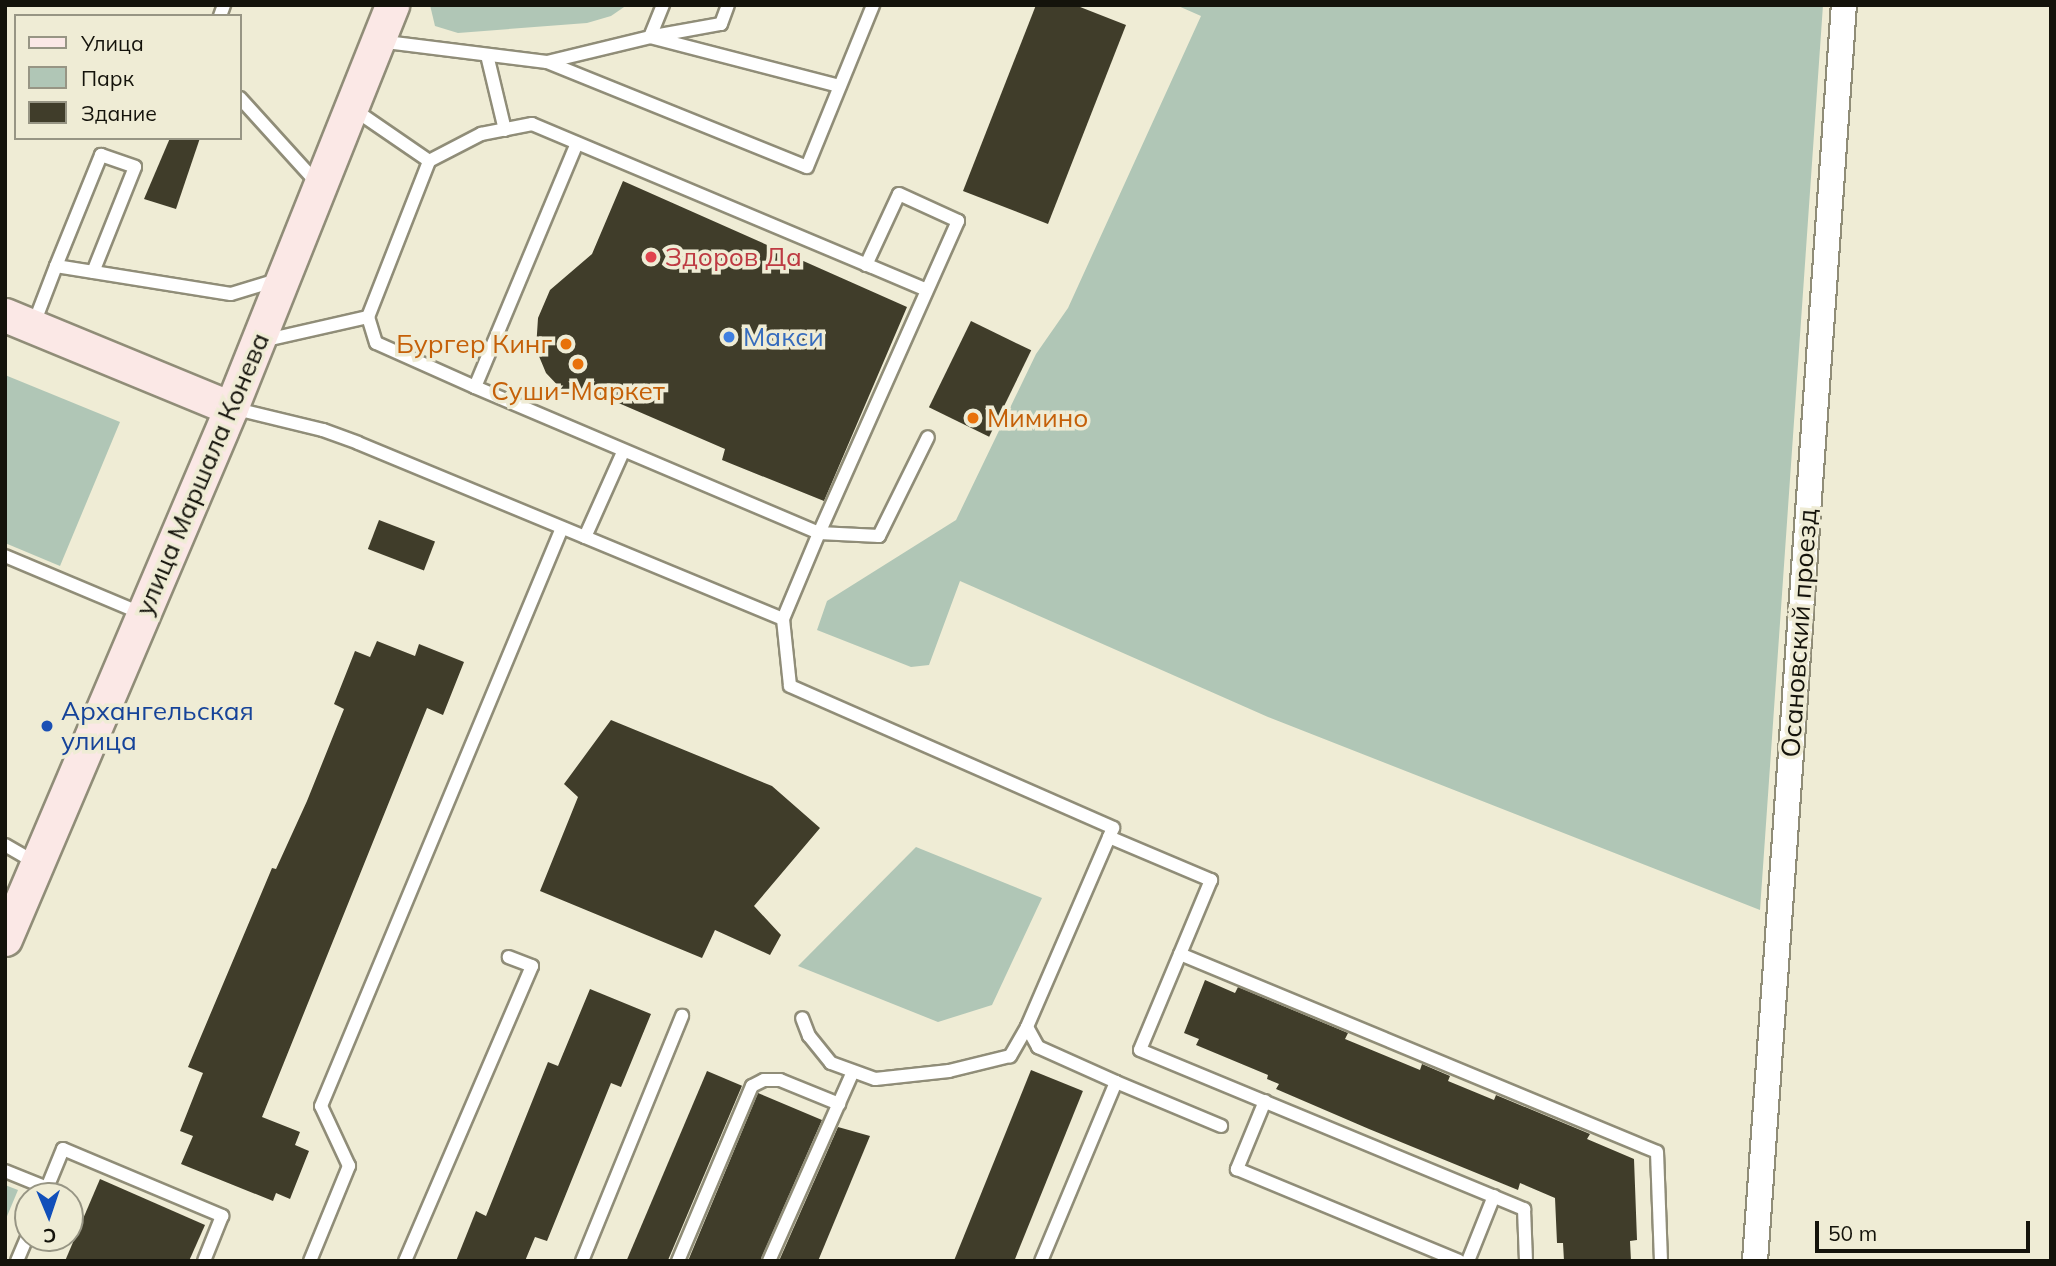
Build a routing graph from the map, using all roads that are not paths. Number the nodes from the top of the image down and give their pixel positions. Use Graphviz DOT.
graph roads {
  1 [pos="392,5"];
  2 [pos="663,5"];
  3 [pos="728,5"];
  4 [pos="873,5"];
  5 [pos="1844,5"];
  6 [pos="650,37"];
  7 [pos="378,41"];
  8 [pos="487,55"];
  9 [pos="547,62"];
  10 [pos="840,86"];
  11 [pos="242,100"];
  12 [pos="352,108"];
  13 [pos="505,130"];
  14 [pos="577,143"];
  15 [pos="429,161"];
  16 [pos="322,188"];
  17 [pos="866,265"];
  18 [pos="55,266"];
  19 [pos="93,272"];
  20 [pos="285,278"];
  21 [pos="926,290"];
  22 [pos="368,317"];
  23 [pos="19,320"];
  24 [pos="258,342"];
  25 [pos="475,387"];
  26 [pos="231,408"];
  27 [pos="928,437"];
  28 [pos="623,452"];
  29 [pos="562,528"];
  30 [pos="819,533"];
  31 [pos="585,537"];
  32 [pos="5,556"];
  33 [pos="143,614"];
  34 [pos="783,619"];
  35 [pos="1109,838"];
  36 [pos="5,845"];
  37 [pos="38,863"];
  38 [pos="5,939"];
  39 [pos="1180,954"];
  40 [pos="509,957"];
  41 [pos="682,1016"];
  42 [pos="802,1018"];
  43 [pos="1027,1027"];
  44 [pos="852,1074"];
  45 [pos="1116,1082"];
  46 [pos="1265,1101"];
  47 [pos="839,1104"];
  48 [pos="1221,1126"];
  49 [pos="5,1171"];
  50 [pos="26,1182"];
  51 [pos="50,1182"];
  52 [pos="1494,1196"];
  53 [pos="1455,1260"];
  54 [pos="204,1261"];
  55 [pos="310,1261"];
  56 [pos="405,1261"];
  57 [pos="582,1261"];
  58 [pos="678,1261"];
  59 [pos="769,1261"];
  60 [pos="1041,1261"];
  61 [pos="1468,1261"];
  62 [pos="1526,1261"];
  63 [pos="1661,1261"];
  64 [pos="1755,1261"];
  1 -- 7 [label="main road, улица Маршала Конева"];
  2 -- 6 [label="lane"];
  3 -- 6 [label="lane"];
  4 -- 10 [label="lane"];
  5 -- 64 [label="street, Осановский проезд"];
  6 -- 9 [label="lane"];
  6 -- 10 [label="lane"];
  7 -- 8 [label="lane"];
  7 -- 12 [label="main road, улица Маршала Конева"];
  8 -- 9 [label="lane"];
  8 -- 13 [label="lane"];
  9 -- 10 [label="lane"];
  11 -- 16 [label="lane"];
  12 -- 15 [label="lane"];
  12 -- 16 [label="main road, улица Маршала Конева"];
  13 -- 14 [label="lane"];
  13 -- 15 [label="lane"];
  14 -- 17 [label="lane"];
  14 -- 25 [label="lane"];
  15 -- 22 [label="lane"];
  16 -- 20 [label="main road, улица Маршала Конева"];
  17 -- 21 [label="lane"];
  17 -- 21 [label="lane"];
  18 -- 19 [label="lane"];
  18 -- 19 [label="lane"];
  18 -- 23 [label="lane"];
  19 -- 20 [label="lane"];
  20 -- 24 [label="main road, улица Маршала Конева"];
  21 -- 30 [label="lane"];
  22 -- 24 [label="lane"];
  22 -- 25 [label="lane"];
  23 -- 26 [label="main road"];
  24 -- 26 [label="main road, улица Маршала Конева"];
  25 -- 28 [label="lane"];
  26 -- 29 [label="lane"];
  26 -- 33 [label="main road, улица Маршала Конева"];
  27 -- 30 [label="lane"];
  28 -- 30 [label="lane"];
  28 -- 31 [label="lane"];
  29 -- 31 [label="lane"];
  29 -- 55 [label="lane"];
  30 -- 34 [label="lane"];
  31 -- 34 [label="lane"];
  32 -- 33 [label="lane"];
  33 -- 37 [label="main road, улица Маршала Конева"];
  34 -- 35 [label="lane"];
  35 -- 39 [label="lane"];
  35 -- 43 [label="lane"];
  36 -- 37 [label="lane"];
  37 -- 38 [label="main road, улица Маршала Конева"];
  39 -- 46 [label="lane"];
  39 -- 63 [label="lane"];
  40 -- 56 [label="lane"];
  41 -- 57 [label="lane"];
  42 -- 44 [label="lane"];
  43 -- 44 [label="lane"];
  43 -- 45 [label="lane"];
  44 -- 47 [label="lane"];
  45 -- 48 [label="lane"];
  45 -- 60 [label="lane"];
  46 -- 52 [label="lane"];
  46 -- 53 [label="lane"];
  47 -- 58 [label="lane"];
  47 -- 59 [label="lane"];
  49 -- 50 [label="lane"];
  51 -- 54 [label="lane"];
  52 -- 61 [label="lane"];
  52 -- 62 [label="lane"];
}
